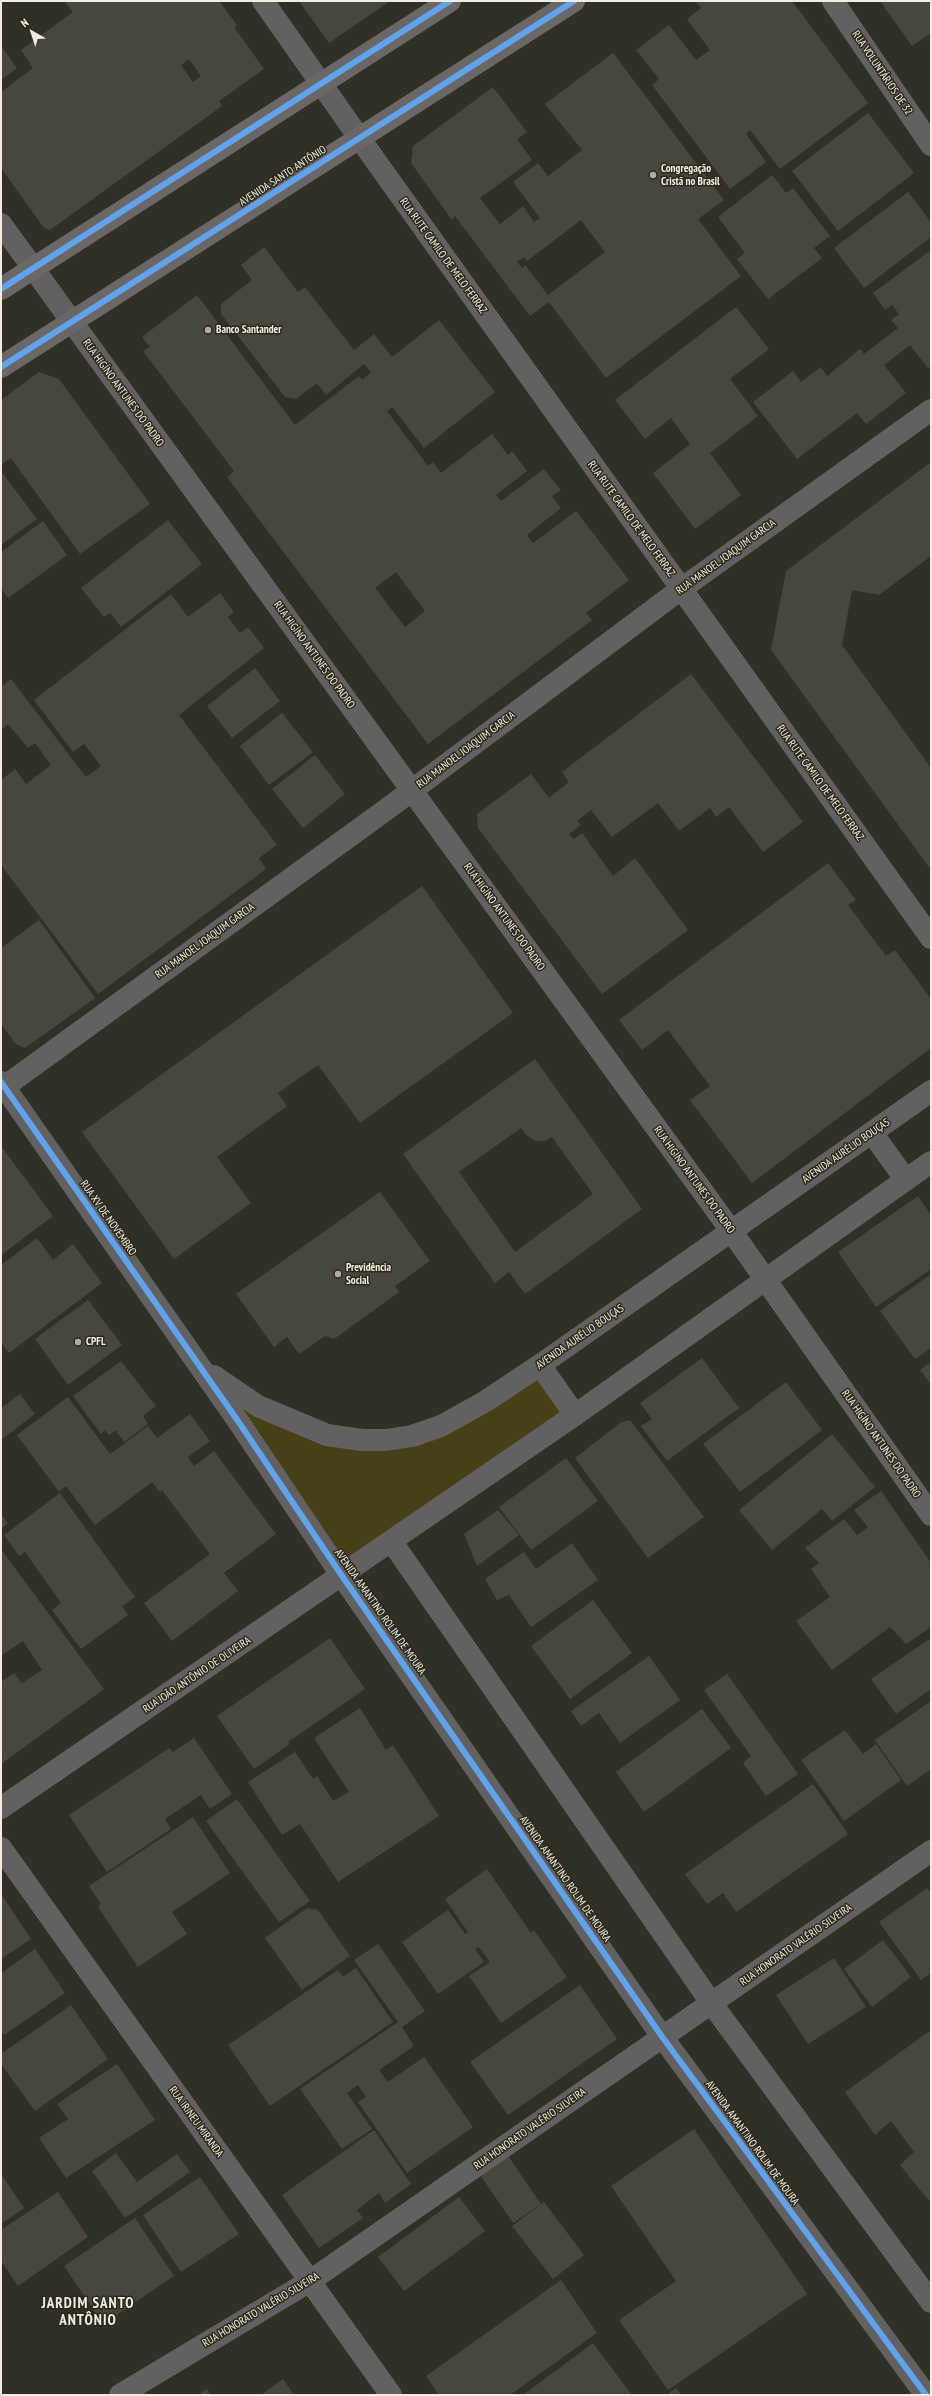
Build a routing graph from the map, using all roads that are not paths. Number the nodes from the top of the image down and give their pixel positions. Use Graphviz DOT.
graph roads {
  1 [pos="263,1"];
  2 [pos="450,1"];
  3 [pos="574,1"];
  4 [pos="834,1"];
  5 [pos="320,84"];
  6 [pos="360,139"];
  7 [pos="931,145"];
  8 [pos="1,224"];
  9 [pos="32,268"];
  10 [pos="1,289"];
  11 [pos="72,323"];
  12 [pos="1,367"];
  13 [pos="931,410"];
  14 [pos="681,589"];
  15 [pos="412,790"];
  16 [pos="931,938"];
  17 [pos="2,1086"];
  18 [pos="931,1091"];
  19 [pos="872,1133"];
  20 [pos="931,1162"];
  21 [pos="906,1180"];
  22 [pos="732,1232"];
  23 [pos="764,1279"];
  24 [pos="199,1365"];
  25 [pos="540,1365"];
  26 [pos="575,1415"];
  27 [pos="931,1515"];
  28 [pos="392,1542"];
  29 [pos="342,1576"];
  30 [pos="1,1808"];
  31 [pos="1,1848"];
  32 [pos="931,1851"];
  33 [pos="712,2004"];
  34 [pos="662,2038"];
  35 [pos="310,2281"];
  36 [pos="931,2302"];
  37 [pos="120,2395"];
  38 [pos="391,2395"];
  39 [pos="926,2395"];
  1 -- 5 [label="street, RUA RUTE CAMILO DE MELO FERRAZ"];
  2 -- 5 [label="main road"];
  3 -- 6 [label="main road, AVENIDA SANTO ANTÔNIO"];
  4 -- 7 [label="street, RUA VOLUNTÁRIOS DE 32"];
  5 -- 6 [label="street, RUA RUTE CAMILO DE MELO FERRAZ"];
  5 -- 9 [label="main road"];
  6 -- 11 [label="main road, AVENIDA SANTO ANTÔNIO"];
  6 -- 14 [label="street, RUA RUTE CAMILO DE MELO FERRAZ"];
  8 -- 9 [label="street, RUA HIGÍNO ANTUNES DO PADRO"];
  9 -- 10 [label="main road"];
  9 -- 11 [label="street, RUA HIGÍNO ANTUNES DO PADRO"];
  11 -- 12 [label="main road, AVENIDA SANTO ANTÔNIO"];
  11 -- 15 [label="street, RUA HIGÍNO ANTUNES DO PADRO"];
  13 -- 14 [label="street, RUA MANOEL JOAQUIM GARCIA"];
  14 -- 15 [label="street, RUA MANOEL JOAQUIM GARCIA"];
  14 -- 16 [label="street, RUA RUTE CAMILO DE MELO FERRAZ"];
  15 -- 17 [label="street, RUA MANOEL JOAQUIM GARCIA"];
  15 -- 22 [label="street, RUA HIGÍNO ANTUNES DO PADRO"];
  17 -- 24 [label="street, RUA XV DE NOVEMBRO"];
  18 -- 19 [label="street, AVENIDA AURÉLIO BOUÇAS"];
  19 -- 21 [label="street"];
  19 -- 22 [label="street, AVENIDA AURÉLIO BOUÇAS"];
  20 -- 21 [label="street"];
  21 -- 23 [label="street"];
  22 -- 23 [label="street, RUA HIGÍNO ANTUNES DO PADRO"];
  22 -- 25 [label="street, AVENIDA AURÉLIO BOUÇAS"];
  23 -- 26 [label="street"];
  23 -- 27 [label="street, RUA HIGÍNO ANTUNES DO PADRO"];
  24 -- 25 [label="street, AVENIDA AURÉLIO BOUÇAS"];
  24 -- 29 [label="street, AVENIDA AMANTINO ROLIM DE MOURA"];
  25 -- 26 [label="street"];
  26 -- 28 [label="street"];
  28 -- 29 [label="street, RUA JOÃO ANTÔNIO DE OLIVEIRA"];
  28 -- 33 [label="street"];
  29 -- 30 [label="street, RUA JOÃO ANTÔNIO DE OLIVEIRA"];
  29 -- 34 [label="street, AVENIDA AMANTINO ROLIM DE MOURA"];
  31 -- 35 [label="street, RUA IRINEU MIRANDA"];
  32 -- 33 [label="street, RUA HONORATO VALÉRIO SILVEIRA"];
  33 -- 34 [label="street, RUA HONORATO VALÉRIO SILVEIRA"];
  33 -- 36 [label="street"];
  34 -- 35 [label="street, RUA HONORATO VALÉRIO SILVEIRA"];
  34 -- 39 [label="street, AVENIDA AMANTINO ROLIM DE MOURA"];
  35 -- 37 [label="street, RUA HONORATO VALÉRIO SILVEIRA"];
  35 -- 38 [label="street, RUA IRINEU MIRANDA"];
}
